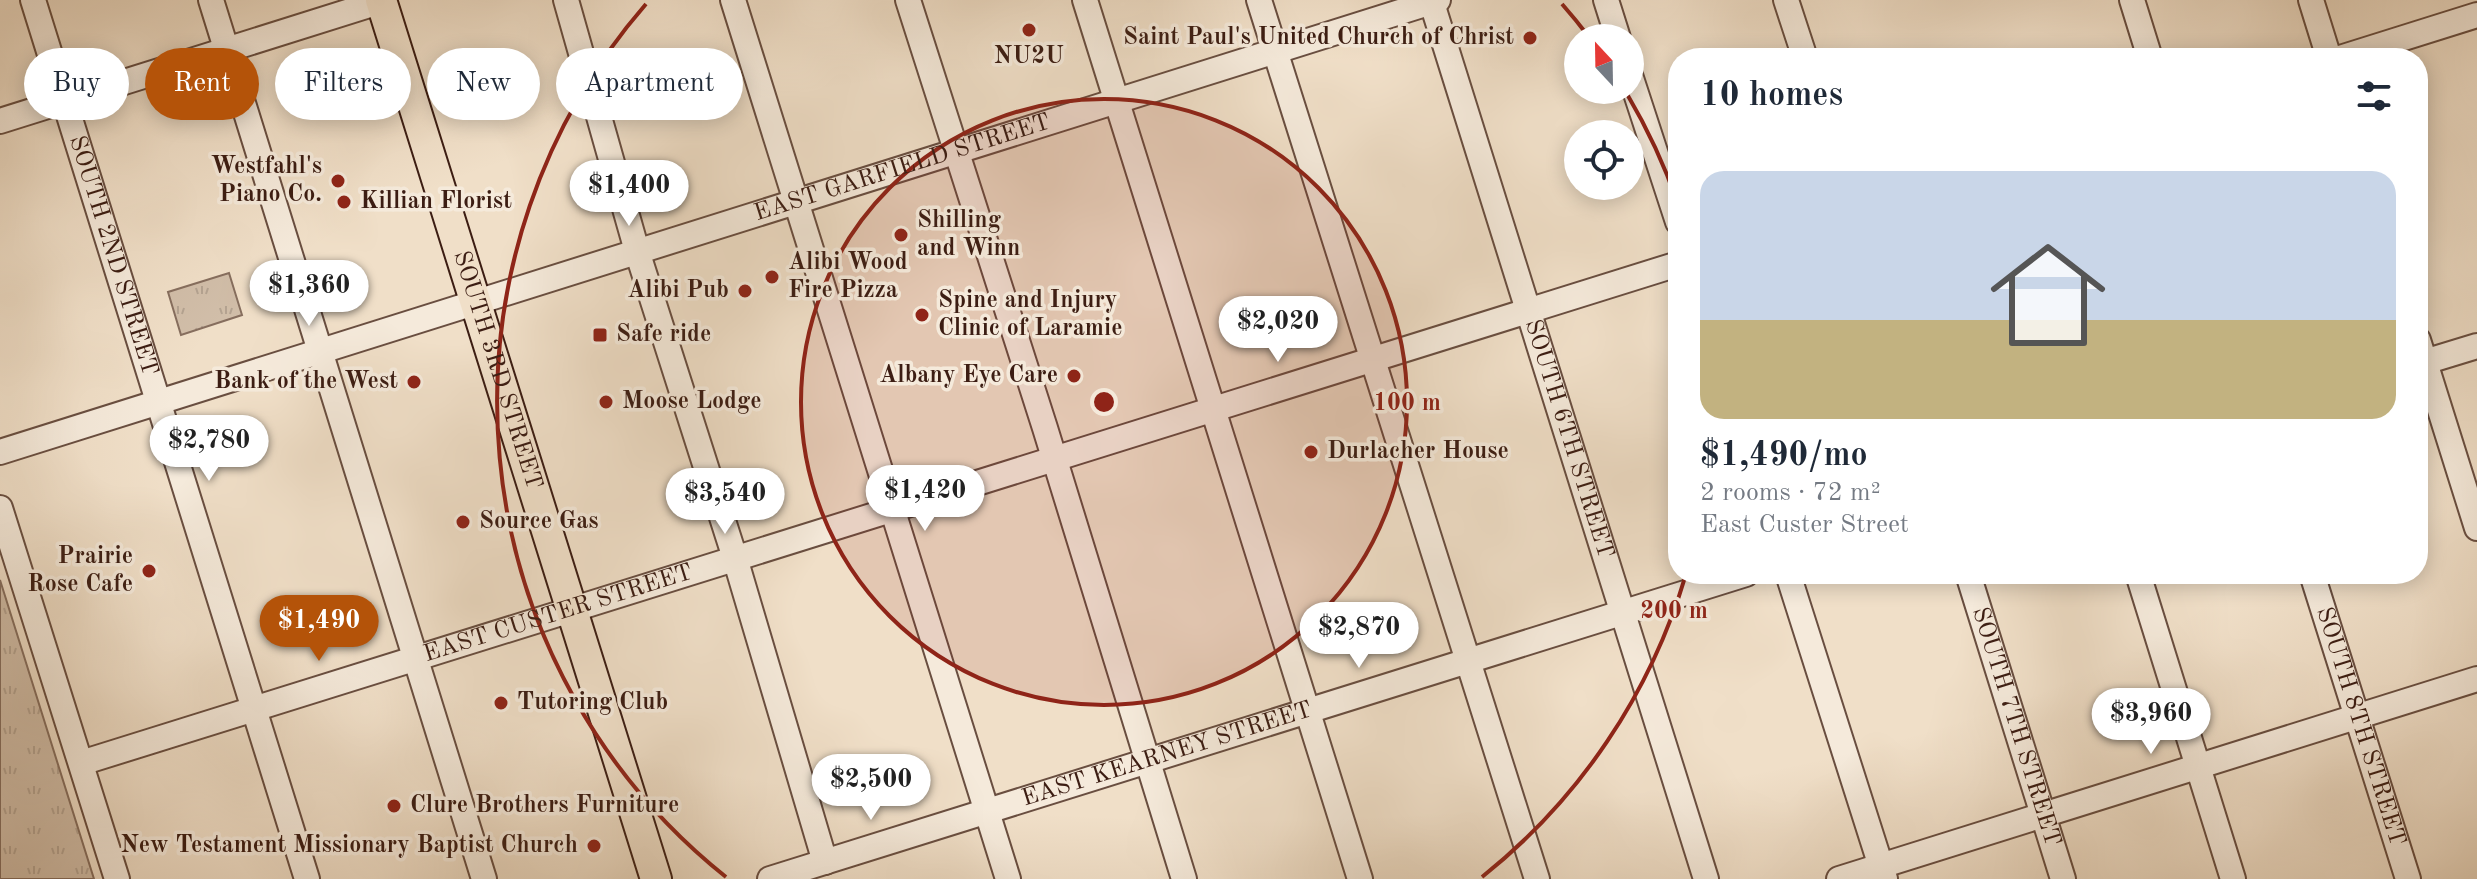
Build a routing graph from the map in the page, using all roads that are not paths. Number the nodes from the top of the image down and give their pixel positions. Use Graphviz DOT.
graph roads {
  1 [pos="33,0"];
  2 [pos="211,0"];
  3 [pos="383,0"];
  4 [pos="566,0"];
  5 [pos="733,0"];
  6 [pos="908,0"];
  7 [pos="1085,0"];
  8 [pos="1259,0"];
  9 [pos="1606,0"];
  10 [pos="1786,0"];
  11 [pos="2132,0"];
  12 [pos="2311,0"];
  13 [pos="1433,1"];
  14 [pos="2477,15"];
  15 [pos="1614,24"];
  16 [pos="48,48"];
  17 [pos="226,48"];
  18 [pos="236,48"];
  19 [pos="1802,48"];
  20 [pos="2147,48"];
  21 [pos="2326,48"];
  22 [pos="2372,48"];
  23 [pos="1275,51"];
  24 [pos="1116,101"];
  25 [pos="1639,104"];
  26 [pos="24,114"];
  27 [pos="70,120"];
  28 [pos="248,120"];
  29 [pos="0,121"];
  30 [pos="956,151"];
  31 [pos="1668,191"];
  32 [pos="796,201"];
  33 [pos="637,251"];
  34 [pos="1668,267"];
  35 [pos="475,301"];
  36 [pos="1528,311"];
  37 [pos="2477,346"];
  38 [pos="319,350"];
  39 [pos="2428,355"];
  40 [pos="1371,360"];
  41 [pos="2428,380"];
  42 [pos="158,401"];
  43 [pos="1213,410"];
  44 [pos="0,451"];
  45 [pos="1054,459"];
  46 [pos="0,508"];
  47 [pos="892,509"];
  48 [pos="2477,528"];
  49 [pos="735,558"];
  50 [pos="1714,584"];
  51 [pos="1791,584"];
  52 [pos="1971,584"];
  53 [pos="2141,584"];
  54 [pos="2315,584"];
  55 [pos="572,609"];
  56 [pos="1622,613"];
  57 [pos="415,658"];
  58 [pos="1468,661"];
  59 [pos="2477,679"];
  60 [pos="254,709"];
  61 [pos="1307,711"];
  62 [pos="2357,716"];
  63 [pos="1146,762"];
  64 [pos="81,763"];
  65 [pos="2197,767"];
  66 [pos="987,811"];
  67 [pos="2044,815"];
  68 [pos="825,862"];
  69 [pos="1883,872"];
  70 [pos="117,879"];
  71 [pos="307,879"];
  72 [pos="484,879"];
  73 [pos="656,879"];
  74 [pos="770,879"];
  75 [pos="1008,879"];
  76 [pos="1184,879"];
  77 [pos="1360,879"];
  78 [pos="1537,879"];
  79 [pos="1706,879"];
  80 [pos="1839,879"];
  81 [pos="2063,879"];
  82 [pos="2233,879"];
  83 [pos="2408,879"];
  1 -- 16 [label="street, SOUTH 2ND STREET"];
  2 -- 17 [label="street"];
  3 -- 18 [label="street"];
  3 -- 35 [label="main road, SOUTH 3RD STREET"];
  4 -- 33 [label="street"];
  5 -- 32 [label="street"];
  6 -- 30 [label="street"];
  7 -- 24 [label="street"];
  8 -- 23 [label="street"];
  9 -- 15 [label="street"];
  10 -- 19 [label="street"];
  11 -- 20 [label="street"];
  12 -- 21 [label="street"];
  13 -- 23 [label="street, EAST GARFIELD STREET"];
  13 -- 36 [label="street, SOUTH 6TH STREET"];
  14 -- 22 [label="street"];
  23 -- 24 [label="street, EAST GARFIELD STREET"];
  23 -- 40 [label="street"];
  24 -- 30 [label="street, EAST GARFIELD STREET"];
  24 -- 43 [label="street"];
  25 -- 31 [label="street"];
  26 -- 29 [label="street"];
  27 -- 42 [label="street, SOUTH 2ND STREET"];
  28 -- 38 [label="street"];
  30 -- 32 [label="street, EAST GARFIELD STREET"];
  30 -- 45 [label="street"];
  32 -- 33 [label="street, EAST GARFIELD STREET"];
  32 -- 47 [label="street"];
  33 -- 35 [label="street, EAST GARFIELD STREET"];
  33 -- 49 [label="street"];
  34 -- 36 [label="street, EAST CUSTER STREET"];
  35 -- 38 [label="street, EAST GARFIELD STREET"];
  35 -- 55 [label="main road, SOUTH 3RD STREET"];
  36 -- 40 [label="street, EAST CUSTER STREET"];
  36 -- 56 [label="street, SOUTH 6TH STREET"];
  37 -- 39 [label="street"];
  38 -- 42 [label="street, EAST GARFIELD STREET"];
  38 -- 57 [label="street"];
  40 -- 43 [label="street, EAST CUSTER STREET"];
  40 -- 58 [label="street"];
  41 -- 48 [label="street"];
  42 -- 44 [label="street, EAST GARFIELD STREET"];
  42 -- 60 [label="street, SOUTH 2ND STREET"];
  43 -- 45 [label="street, EAST CUSTER STREET"];
  43 -- 61 [label="street"];
  45 -- 47 [label="street, EAST CUSTER STREET"];
  45 -- 63 [label="street"];
  46 -- 64 [label="street"];
  47 -- 49 [label="street, EAST CUSTER STREET"];
  47 -- 66 [label="street"];
  49 -- 55 [label="street, EAST CUSTER STREET"];
  49 -- 68 [label="street"];
  50 -- 56 [label="street, EAST KEARNEY STREET"];
  51 -- 69 [label="street"];
  52 -- 67 [label="street, SOUTH 7TH STREET"];
  53 -- 65 [label="street"];
  54 -- 62 [label="street, SOUTH 8TH STREET"];
  55 -- 57 [label="street, EAST CUSTER STREET"];
  55 -- 73 [label="main road, SOUTH 3RD STREET"];
  56 -- 58 [label="street, EAST KEARNEY STREET"];
  56 -- 79 [label="street, SOUTH 6TH STREET"];
  57 -- 60 [label="street, EAST CUSTER STREET"];
  57 -- 72 [label="street"];
  58 -- 61 [label="street, EAST KEARNEY STREET"];
  58 -- 78 [label="street"];
  59 -- 62 [label="street"];
  60 -- 64 [label="street, EAST CUSTER STREET"];
  60 -- 71 [label="street, SOUTH 2ND STREET"];
  61 -- 63 [label="street, EAST KEARNEY STREET"];
  61 -- 77 [label="street"];
  62 -- 65 [label="street"];
  62 -- 83 [label="street, SOUTH 8TH STREET"];
  63 -- 66 [label="street, EAST KEARNEY STREET"];
  63 -- 76 [label="street"];
  64 -- 70 [label="street"];
  65 -- 67 [label="street"];
  65 -- 82 [label="street"];
  66 -- 68 [label="street, EAST KEARNEY STREET"];
  66 -- 75 [label="street"];
  67 -- 69 [label="street"];
  67 -- 81 [label="street, SOUTH 7TH STREET"];
  68 -- 74 [label="street, EAST KEARNEY STREET"];
  69 -- 80 [label="street"];
}
